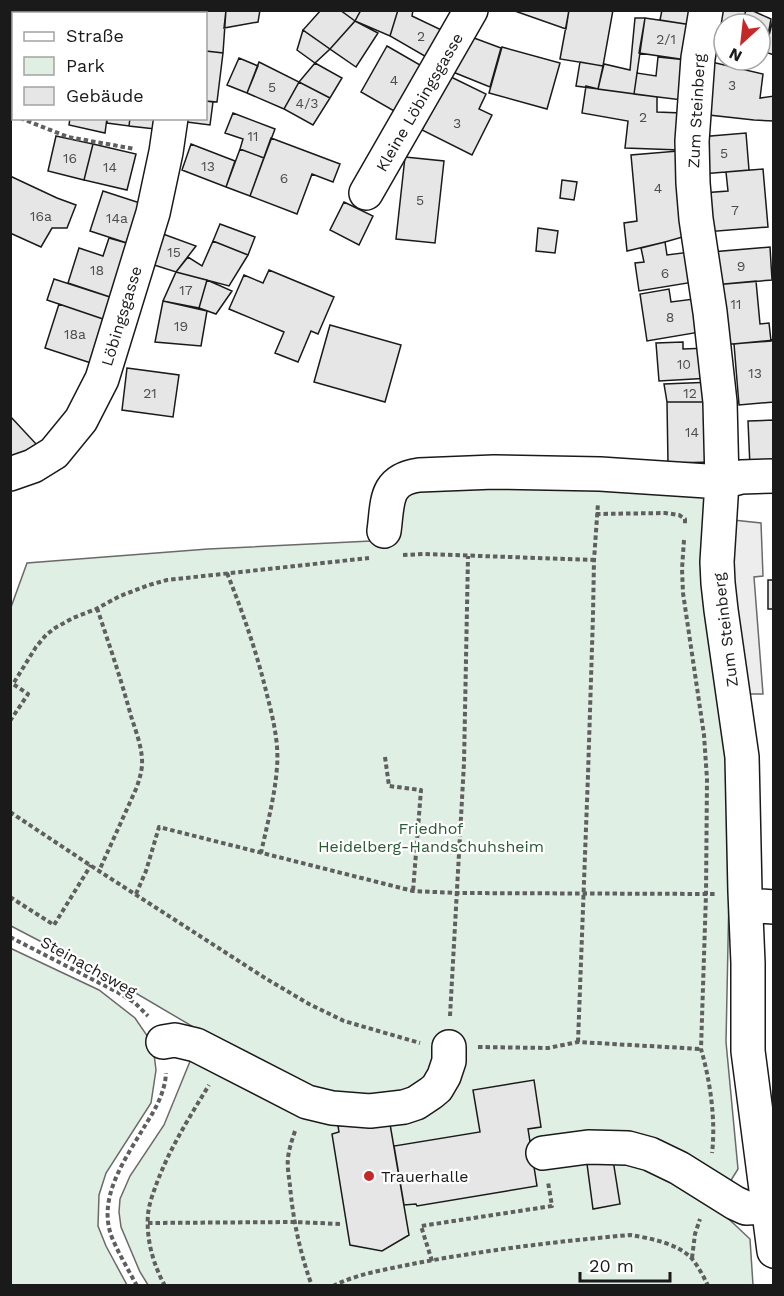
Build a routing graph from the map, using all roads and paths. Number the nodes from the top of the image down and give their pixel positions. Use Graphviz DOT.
graph roads {
  1 [pos="471,10"];
  2 [pos="706,10"];
  3 [pos="25,120"];
  4 [pos="171,120"];
  5 [pos="166,152"];
  6 [pos="366,193"];
  7 [pos="10,474"];
  8 [pos="600,474"];
  9 [pos="774,477"];
  10 [pos="722,482"];
  11 [pos="596,514"];
  12 [pos="686,528"];
  13 [pos="684,538"];
  14 [pos="392,543"];
  15 [pos="468,556"];
  16 [pos="594,560"];
  17 [pos="353,561"];
  18 [pos="227,573"];
  19 [pos="97,608"];
  20 [pos="10,722"];
  21 [pos="386,757"];
  22 [pos="10,812"];
  23 [pos="261,853"];
  24 [pos="91,865"];
  25 [pos="99,871"];
  26 [pos="413,891"];
  27 [pos="456,893"];
  28 [pos="583,893"];
  29 [pos="136,894"];
  30 [pos="706,894"];
  31 [pos="10,897"];
  32 [pos="755,901"];
  33 [pos="10,937"];
  34 [pos="163,1042"];
  35 [pos="578,1042"];
  36 [pos="449,1047"];
  37 [pos="226,1060"];
  38 [pos="292,1139"];
  39 [pos="545,1162"];
  40 [pos="768,1207"];
  41 [pos="295,1222"];
  42 [pos="148,1223"];
  43 [pos="341,1224"];
  44 [pos="774,1251"];
  45 [pos="432,1261"];
  46 [pos="137,1286"];
  47 [pos="165,1286"];
  48 [pos="312,1286"];
  49 [pos="333,1286"];
  50 [pos="708,1286"];
  1 -- 6 [label="street, Kleine Löbingsgasse"];
  2 -- 10 [label="street, Zum Steinberg"];
  3 -- 5 [label="path"];
  4 -- 5 [label="street, Löbingsgasse"];
  5 -- 7 [label="street, Löbingsgasse"];
  8 -- 10 [label="street"];
  8 -- 11 [label="path"];
  8 -- 14 [label="street"];
  9 -- 10 [label="street"];
  10 -- 32 [label="street, Zum Steinberg"];
  11 -- 12 [label="path"];
  11 -- 16 [label="path"];
  13 -- 30 [label="path"];
  14 -- 15 [label="path"];
  15 -- 16 [label="path"];
  15 -- 27 [label="path"];
  16 -- 28 [label="path"];
  17 -- 18 [label="path"];
  18 -- 19 [label="path"];
  18 -- 23 [label="path"];
  19 -- 20 [label="path"];
  19 -- 25 [label="path"];
  21 -- 26 [label="path"];
  22 -- 24 [label="path"];
  23 -- 26 [label="path"];
  23 -- 29 [label="path"];
  24 -- 25 [label="path"];
  24 -- 31 [label="path"];
  25 -- 29 [label="path"];
  26 -- 27 [label="path"];
  27 -- 28 [label="path"];
  27 -- 36 [label="path"];
  28 -- 30 [label="path"];
  28 -- 35 [label="path"];
  29 -- 36 [label="path"];
  30 -- 32 [label="path"];
  30 -- 35 [label="path"];
  32 -- 40 [label="street, Zum Steinberg"];
  33 -- 34 [label="path, Steinachsweg"];
  34 -- 37 [label="street"];
  34 -- 46 [label="path, Steinachsweg"];
  35 -- 36 [label="path"];
  36 -- 37 [label="street"];
  37 -- 42 [label="path"];
  38 -- 41 [label="path"];
  39 -- 40 [label="street"];
  39 -- 45 [label="path"];
  40 -- 44 [label="street, Zum Steinberg"];
  41 -- 42 [label="path"];
  41 -- 43 [label="path"];
  41 -- 48 [label="path"];
  42 -- 47 [label="path"];
  45 -- 49 [label="path"];
  45 -- 50 [label="path"];
}
